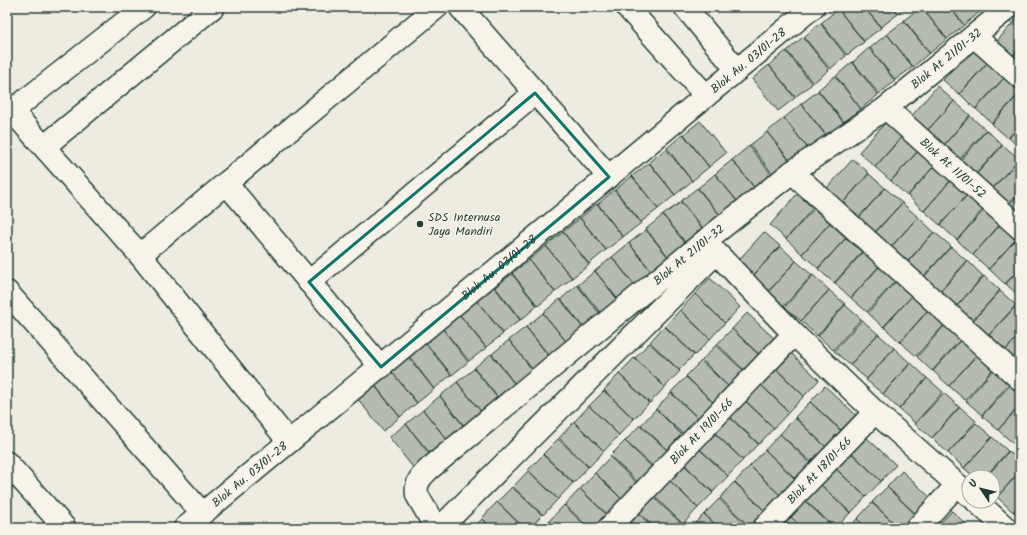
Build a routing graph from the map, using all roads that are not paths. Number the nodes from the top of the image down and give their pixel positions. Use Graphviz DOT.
graph roads {
  1 [pos="144,7"];
  2 [pos="213,7"];
  3 [pos="437,7"];
  4 [pos="460,7"];
  5 [pos="627,7"];
  6 [pos="685,7"];
  7 [pos="813,7"];
  8 [pos="1009,7"];
  9 [pos="974,36"];
  10 [pos="737,70"];
  11 [pos="1020,77"];
  12 [pos="535,93"];
  13 [pos="706,96"];
  14 [pos="886,108"];
  15 [pos="9,114"];
  16 [pos="45,146"];
  17 [pos="792,172"];
  18 [pos="609,177"];
  19 [pos="226,183"];
  20 [pos="1020,228"];
  21 [pos="711,247"];
  22 [pos="140,255"];
  23 [pos="309,282"];
  24 [pos="7,292"];
  25 [pos="794,334"];
  26 [pos="381,367"];
  27 [pos="1020,379"];
  28 [pos="876,412"];
  29 [pos="288,442"];
  30 [pos="7,462"];
  31 [pos="961,488"];
  32 [pos="961,492"];
  33 [pos="985,509"];
  34 [pos="202,513"];
  35 [pos="65,528"];
  36 [pos="185,528"];
  37 [pos="436,528"];
  38 [pos="440,528"];
  39 [pos="609,528"];
  40 [pos="764,528"];
  41 [pos="917,528"];
  42 [pos="1006,528"];
  1 -- 15 [label="street"];
  2 -- 16 [label="street"];
  3 -- 19 [label="street"];
  4 -- 12 [label="street"];
  5 -- 13 [label="street"];
  6 -- 10 [label="street"];
  7 -- 10 [label="street, Blok Au. 03/01-28"];
  8 -- 9 [label="street, Blok At 21/01-32"];
  9 -- 11 [label="street"];
  9 -- 14 [label="street, Blok At 21/01-32"];
  10 -- 13 [label="street, Blok Au. 03/01-28"];
  12 -- 18 [label="street"];
  12 -- 23 [label="street"];
  13 -- 18 [label="street, Blok Au. 03/01-28"];
  14 -- 17 [label="street, Blok At 21/01-32"];
  14 -- 20 [label="street, Blok At 11/01-52"];
  15 -- 16 [label="street"];
  16 -- 22 [label="street"];
  17 -- 21 [label="street, Blok At 21/01-32"];
  17 -- 27 [label="street"];
  18 -- 26 [label="street, Blok Au. 03/01-28"];
  19 -- 22 [label="street"];
  19 -- 23 [label="street"];
  21 -- 25 [label="street"];
  21 -- 37 [label="street, Blok At 21/01-32"];
  21 -- 38 [label="street"];
  22 -- 29 [label="street"];
  23 -- 26 [label="street"];
  24 -- 34 [label="street"];
  25 -- 28 [label="street"];
  25 -- 39 [label="street, Blok At 19/01-66"];
  26 -- 29 [label="street, Blok Au. 03/01-28"];
  28 -- 31 [label="street"];
  28 -- 40 [label="street, Blok At 18/01-66"];
  29 -- 34 [label="street, Blok Au. 03/01-28"];
  30 -- 35 [label="street"];
  32 -- 41 [label="street"];
  33 -- 42 [label="street"];
  34 -- 36 [label="street, Blok Au. 03/01-28"];
}
